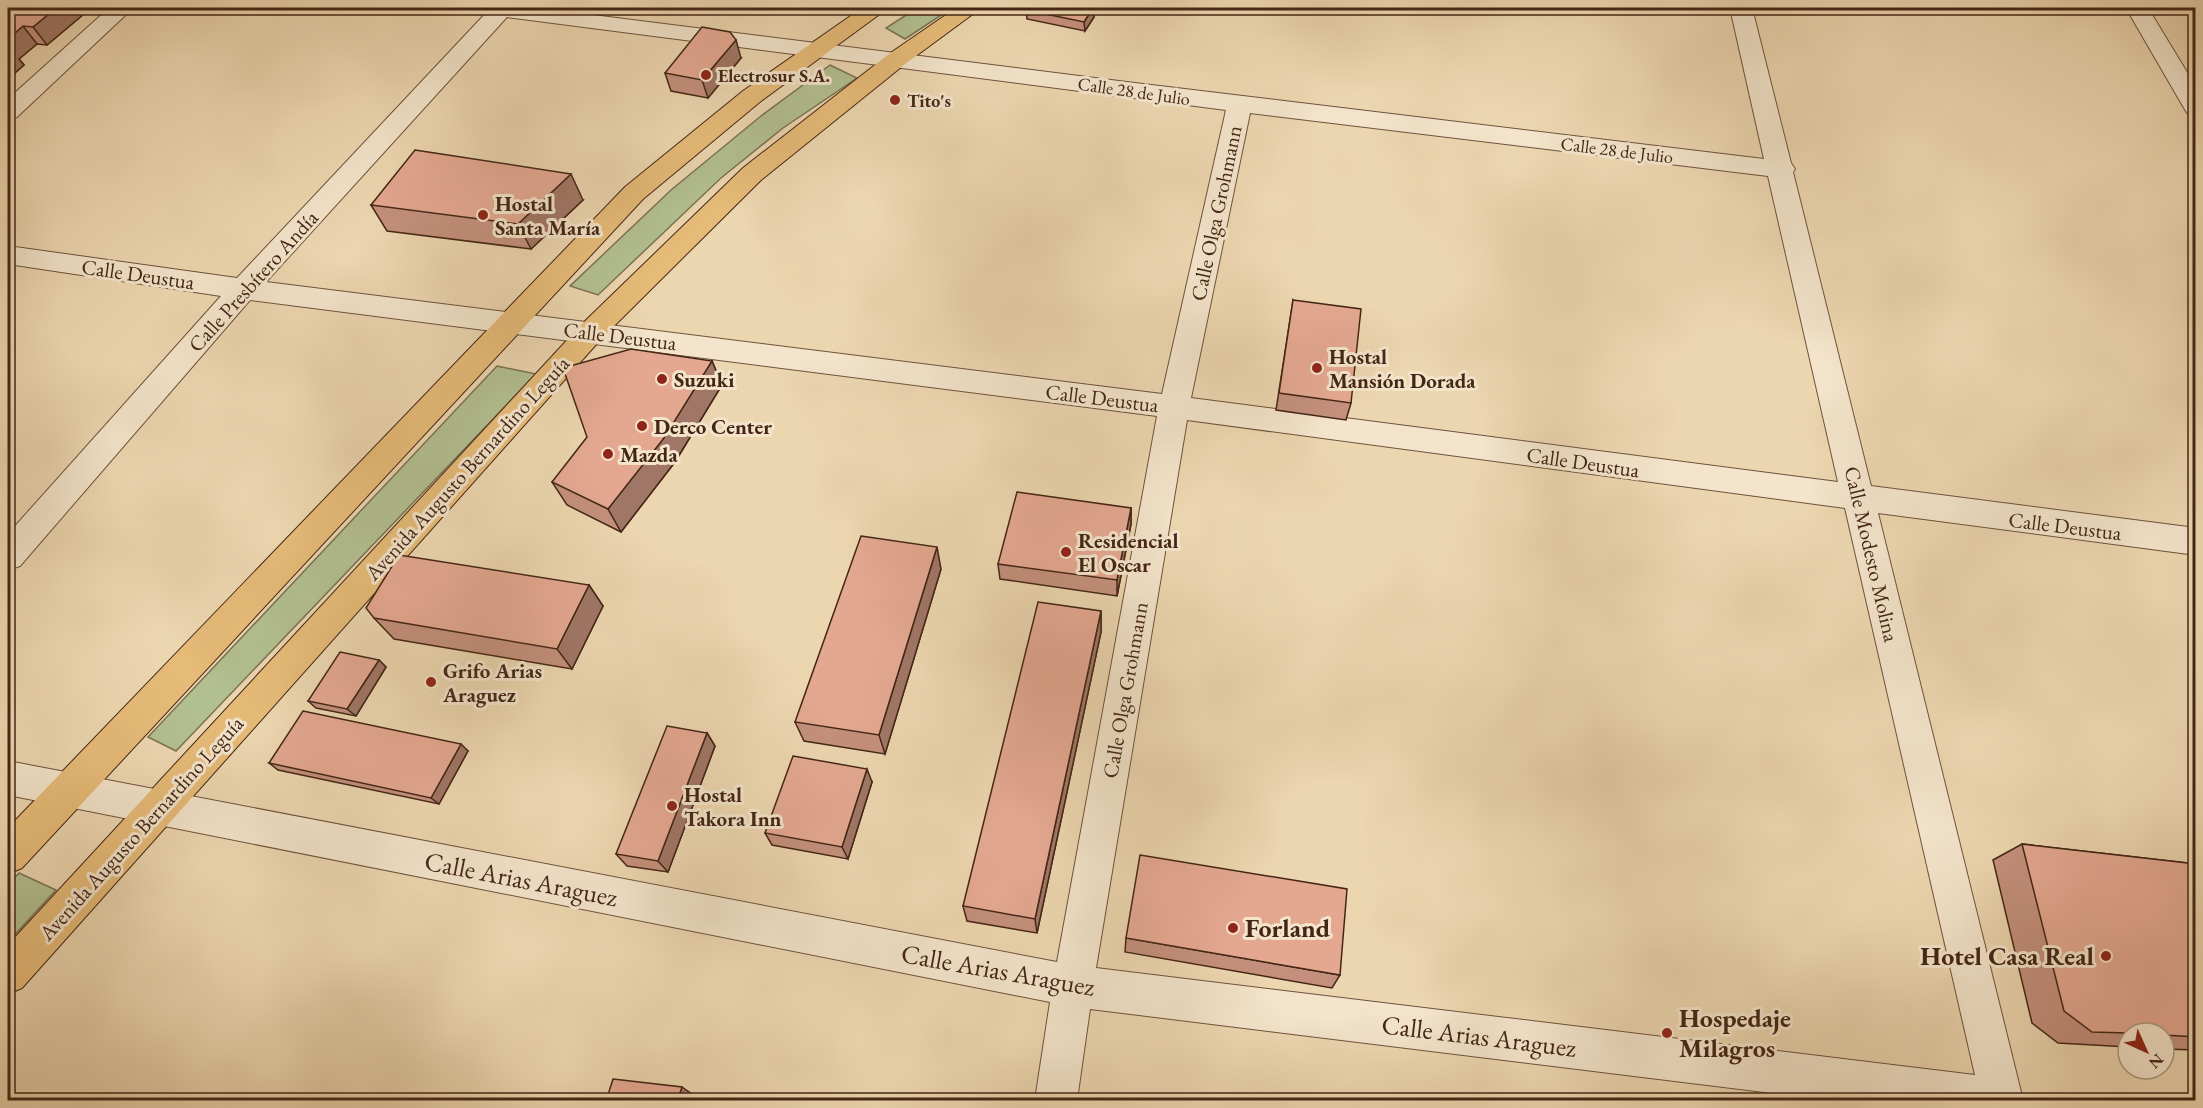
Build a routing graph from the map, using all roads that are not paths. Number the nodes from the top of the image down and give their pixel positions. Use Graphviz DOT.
graph roads {
  1 [pos="122,8"];
  2 [pos="495,8"];
  3 [pos="877,8"];
  4 [pos="970,8"];
  5 [pos="1741,8"];
  6 [pos="2137,8"];
  7 [pos="559,12"];
  8 [pos="814,48"];
  9 [pos="897,59"];
  10 [pos="1239,105"];
  11 [pos="2196,108"];
  12 [pos="8,112"];
  13 [pos="1782,170"];
  14 [pos="8,255"];
  15 [pos="243,289"];
  16 [pos="511,322"];
  17 [pos="591,332"];
  18 [pos="1174,407"];
  19 [pos="1860,499"];
  20 [pos="2196,542"];
  21 [pos="8,556"];
  22 [pos="8,778"];
  23 [pos="70,791"];
  24 [pos="158,808"];
  25 [pos="8,855"];
  26 [pos="8,974"];
  27 [pos="1073,986"];
  28 [pos="1056,1101"];
  29 [pos="2000,1101"];
  1 -- 12 [label="street"];
  2 -- 7 [label="street, Calle 28 de Julio"];
  2 -- 15 [label="street, Calle Presbítero Andía"];
  3 -- 8 [label="main road"];
  4 -- 9 [label="main road, Avenida Augusto Bernardino Leguía"];
  5 -- 13 [label="street, Calle Modesto Molina"];
  6 -- 11 [label="street"];
  7 -- 8 [label="street, Calle 28 de Julio"];
  8 -- 9 [label="street, Calle 28 de Julio"];
  8 -- 16 [label="main road"];
  9 -- 10 [label="street, Calle 28 de Julio"];
  9 -- 17 [label="main road, Avenida Augusto Bernardino Leguía"];
  10 -- 13 [label="street, Calle 28 de Julio"];
  10 -- 18 [label="street, Calle Olga Grohmann"];
  13 -- 19 [label="street, Calle Modesto Molina"];
  14 -- 15 [label="street, Calle Deustua"];
  15 -- 16 [label="street, Calle Deustua"];
  15 -- 21 [label="street, Calle Presbítero Andía"];
  16 -- 17 [label="street, Calle Deustua"];
  16 -- 23 [label="main road"];
  17 -- 18 [label="street, Calle Deustua"];
  17 -- 24 [label="main road, Avenida Augusto Bernardino Leguía"];
  18 -- 19 [label="street, Calle Deustua"];
  18 -- 27 [label="street, Calle Olga Grohmann"];
  19 -- 20 [label="street, Calle Deustua"];
  19 -- 29 [label="street, Calle Modesto Molina"];
  22 -- 23 [label="street, Calle Arias Araguez"];
  23 -- 24 [label="street, Calle Arias Araguez"];
  23 -- 25 [label="main road"];
  24 -- 26 [label="main road, Avenida Augusto Bernardino Leguía"];
  24 -- 27 [label="street, Calle Arias Araguez"];
  27 -- 28 [label="street, Calle Olga Grohmann"];
  27 -- 29 [label="street, Calle Arias Araguez"];
}
